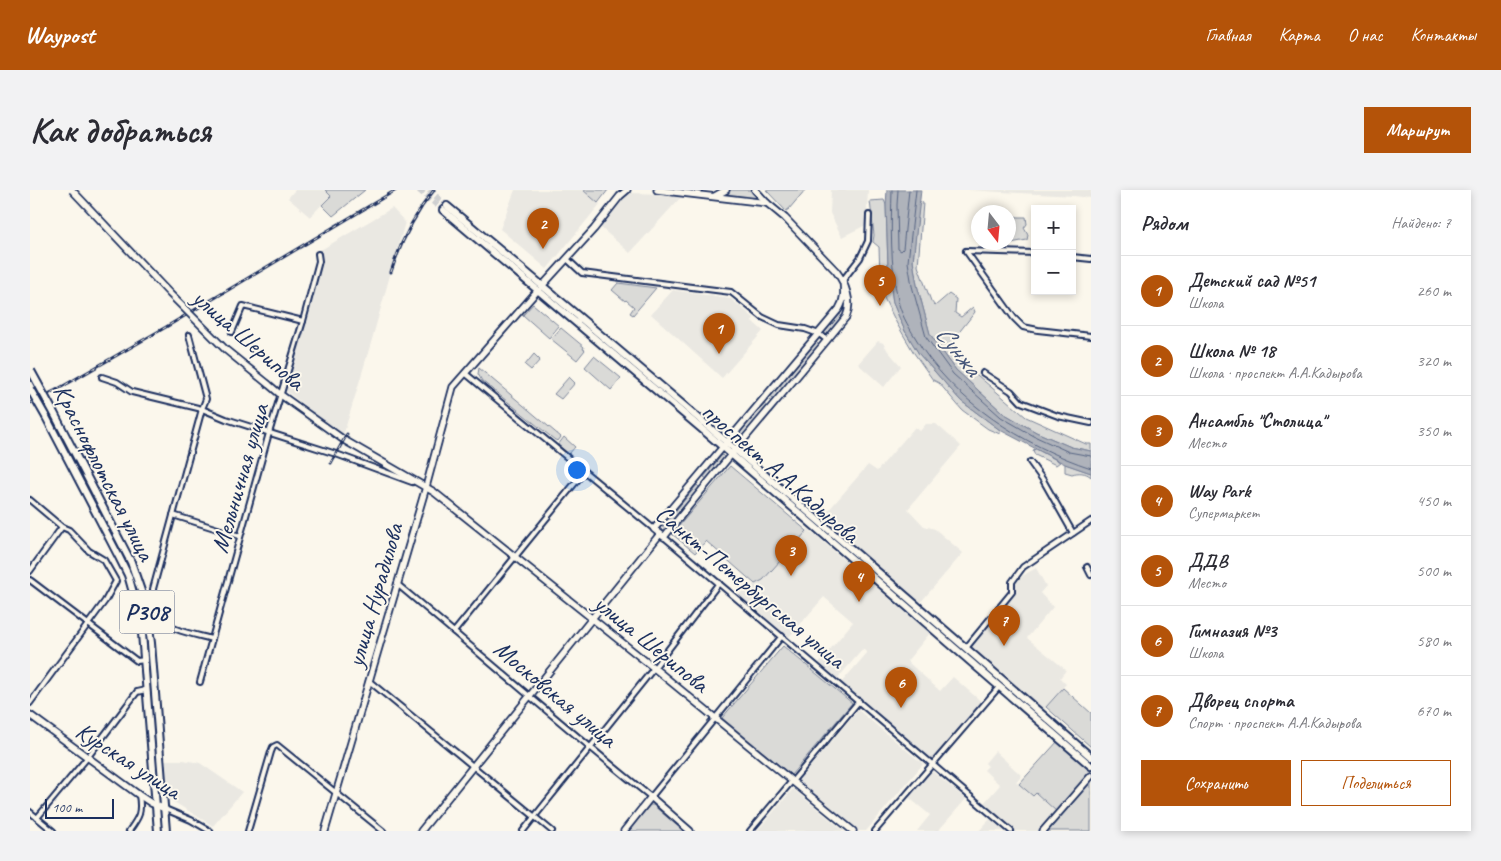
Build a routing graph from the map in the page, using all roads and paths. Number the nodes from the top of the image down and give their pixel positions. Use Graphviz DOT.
graph roads {
  1 [pos="72,190"];
  2 [pos="627,190"];
  3 [pos="657,190"];
  4 [pos="726,190"];
  5 [pos="754,190"];
  6 [pos="715,196"];
  7 [pos="767,203"];
  8 [pos="445,208"];
  9 [pos="869,216"];
  10 [pos="1031,253"];
  11 [pos="318,254"];
  12 [pos="1076,257"];
  13 [pos="567,259"];
  14 [pos="1091,259"];
  15 [pos="842,280"];
  16 [pos="540,288"];
  17 [pos="838,308"];
  18 [pos="846,317"];
  19 [pos="303,321"];
  20 [pos="232,332"];
  21 [pos="819,334"];
  22 [pos="189,335"];
  23 [pos="1091,336"];
  24 [pos="828,340"];
  25 [pos="30,370"];
  26 [pos="465,373"];
  27 [pos="983,373"];
  28 [pos="102,377"];
  29 [pos="30,388"];
  30 [pos="281,395"];
  31 [pos="762,398"];
  32 [pos="772,407"];
  33 [pos="202,409"];
  34 [pos="1091,424"];
  35 [pos="269,433"];
  36 [pos="724,444"];
  37 [pos="733,452"];
  38 [pos="1030,462"];
  39 [pos="584,472"];
  40 [pos="695,480"];
  41 [pos="426,487"];
  42 [pos="704,487"];
  43 [pos="30,500"];
  44 [pos="173,515"];
  45 [pos="1091,521"];
  46 [pos="62,527"];
  47 [pos="654,529"];
  48 [pos="1073,533"];
  49 [pos="662,535"];
  50 [pos="240,536"];
  51 [pos="515,557"];
  52 [pos="1087,567"];
  53 [pos="30,571"];
  54 [pos="1091,575"];
  55 [pos="30,580"];
  56 [pos="720,583"];
  57 [pos="397,584"];
  58 [pos="592,619"];
  59 [pos="88,624"];
  60 [pos="454,632"];
  61 [pos="782,636"];
  62 [pos="212,639"];
  63 [pos="966,648"];
  64 [pos="145,660"];
  65 [pos="654,668"];
  66 [pos="369,681"];
  67 [pos="200,682"];
  68 [pos="999,687"];
  69 [pos="148,690"];
  70 [pos="530,696"];
  71 [pos="859,701"];
  72 [pos="30,704"];
  73 [pos="30,715"];
  74 [pos="716,718"];
  75 [pos="589,748"];
  76 [pos="1091,757"];
  77 [pos="87,758"];
  78 [pos="932,763"];
  79 [pos="474,766"];
  80 [pos="1091,766"];
  81 [pos="1091,776"];
  82 [pos="794,779"];
  83 [pos="336,793"];
  84 [pos="139,795"];
  85 [pos="651,797"];
  86 [pos="156,806"];
  87 [pos="165,809"];
  88 [pos="30,812"];
  89 [pos="535,816"];
  90 [pos="37,818"];
  91 [pos="53,831"];
  92 [pos="129,831"];
  93 [pos="158,831"];
  94 [pos="166,831"];
  95 [pos="210,831"];
  96 [pos="248,831"];
  97 [pos="325,831"];
  98 [pos="383,831"];
  99 [pos="422,831"];
  100 [pos="523,831"];
  101 [pos="552,831"];
  102 [pos="624,831"];
  103 [pos="690,831"];
  104 [pos="750,831"];
  105 [pos="853,831"];
  106 [pos="875,831"];
  107 [pos="1011,831"];
  108 [pos="1043,831"];
  1 -- 30 [label="street, улица Шерипова, bridge"];
  2 -- 13 [label="street, улица Нурадилова"];
  3 -- 6 [label="street"];
  4 -- 6 [label="street"];
  5 -- 7 [label="street"];
  6 -- 7 [label="street"];
  7 -- 15 [label="street"];
  8 -- 16 [label="main road, проспект А.А.Кадырова"];
  9 -- 15 [label="street"];
  10 -- 23 [label="street"];
  11 -- 19 [label="street, Мельничная улица"];
  12 -- 14 [label="street"];
  13 -- 16 [label="street, улица Нурадилова"];
  13 -- 21 [label="street"];
  15 -- 17 [label="street"];
  15 -- 18 [label="street"];
  16 -- 26 [label="street, улица Нурадилова"];
  16 -- 36 [label="main road, проспект А.А.Кадырова"];
  17 -- 18 [label="street"];
  17 -- 21 [label="street"];
  18 -- 24 [label="street"];
  19 -- 20 [label="street"];
  19 -- 30 [label="street, Мельничная улица"];
  21 -- 24 [label="street"];
  21 -- 31 [label="street"];
  22 -- 33 [label="street, улица Шерипова"];
  24 -- 32 [label="street"];
  25 -- 87 [label="main road, Краснофлотская улица / P308, bridge"];
  26 -- 39 [label="street, Санкт-Петербургская улица"];
  26 -- 41 [label="street, улица Нурадилова"];
  27 -- 34 [label="street"];
  28 -- 33 [label="street"];
  29 -- 64 [label="main road, Краснофлотская улица / p308, bridge"];
  30 -- 35 [label="street, Мельничная улица"];
  30 -- 41 [label="street, улица Шерипова"];
  31 -- 32 [label="street"];
  31 -- 36 [label="street"];
  32 -- 37 [label="street"];
  33 -- 35 [label="street, улица Шерипова"];
  33 -- 44 [label="street"];
  35 -- 41 [label="street, улица Шерипова"];
  35 -- 50 [label="street, Мельничная улица"];
  36 -- 37 [label="main road, проспект А.А.Кадырова"];
  36 -- 40 [label="street"];
  37 -- 42 [label="street"];
  37 -- 63 [label="main road, проспект А.А.Кадырова"];
  37 -- 68 [label="main road, проспект А.А.Кадырова"];
  38 -- 48 [label="street"];
  39 -- 47 [label="street, Санкт-Петербургская улица"];
  39 -- 51 [label="street"];
  40 -- 42 [label="street"];
  40 -- 47 [label="street"];
  41 -- 51 [label="street, улица Шерипова"];
  41 -- 57 [label="street, улица Нурадилова"];
  42 -- 49 [label="street"];
  43 -- 46 [label="street"];
  44 -- 50 [label="street"];
  44 -- 62 [label="street"];
  45 -- 48 [label="street"];
  46 -- 53 [label="street"];
  46 -- 59 [label="street"];
  47 -- 49 [label="street, Санкт-Петербургская улица"];
  48 -- 63 [label="street"];
  49 -- 56 [label="street, Санкт-Петербургская улица"];
  49 -- 58 [label="street"];
  50 -- 62 [label="street, Мельничная улица"];
  51 -- 58 [label="street, улица Шерипова"];
  51 -- 60 [label="street"];
  52 -- 54 [label="street"];
  55 -- 59 [label="street"];
  56 -- 61 [label="street, Санкт-Петербургская улица"];
  56 -- 65 [label="street"];
  57 -- 60 [label="street, Московская улица"];
  57 -- 66 [label="street, улица Нурадилова"];
  58 -- 65 [label="street, улица Шерипова"];
  58 -- 70 [label="street"];
  59 -- 64 [label="street"];
  59 -- 72 [label="street"];
  60 -- 70 [label="street, Московская улица"];
  61 -- 71 [label="street, Санкт-Петербургская улица"];
  61 -- 74 [label="street"];
  62 -- 67 [label="street, Мельничная улица"];
  63 -- 76 [label="main road, проспект А.А.Кадырова"];
  64 -- 69 [label="main road, Краснофлотская улица / p308"];
  65 -- 74 [label="street, улица Шерипова"];
  65 -- 75 [label="street"];
  66 -- 79 [label="street"];
  66 -- 83 [label="street, улица Нурадилова"];
  68 -- 78 [label="street"];
  68 -- 80 [label="main road, проспект А.А.Кадырова"];
  69 -- 77 [label="street"];
  69 -- 86 [label="main road, Краснофлотская улица / p308"];
  70 -- 75 [label="street, Московская улица"];
  70 -- 79 [label="street"];
  71 -- 78 [label="street, Санкт-Петербургская улица"];
  71 -- 82 [label="street"];
  73 -- 77 [label="street, Курская улица"];
  74 -- 82 [label="street, улица Шерипова"];
  74 -- 85 [label="street"];
  75 -- 85 [label="street, Московская улица"];
  75 -- 89 [label="street"];
  77 -- 84 [label="street, Курская улица"];
  77 -- 90 [label="street"];
  78 -- 106 [label="street"];
  78 -- 107 [label="street, Санкт-Петербургская улица"];
  79 -- 89 [label="street"];
  79 -- 99 [label="street"];
  81 -- 108 [label="street"];
  82 -- 104 [label="street"];
  82 -- 105 [label="street, улица Шерипова"];
  83 -- 96 [label="street"];
  83 -- 97 [label="street, улица Нурадилова"];
  83 -- 98 [label="street"];
  84 -- 86 [label="street, Курская улица"];
  84 -- 92 [label="street"];
  85 -- 102 [label="street"];
  85 -- 103 [label="street, Московская улица"];
  86 -- 87 [label="street, Курская улица"];
  86 -- 93 [label="main road, Краснофлотская улица / p308"];
  87 -- 94 [label="main road, Краснофлотская улица / P308"];
  87 -- 95 [label="street, Курская улица"];
  88 -- 90 [label="street"];
  89 -- 100 [label="street"];
  89 -- 101 [label="street"];
  90 -- 91 [label="street"];
}
